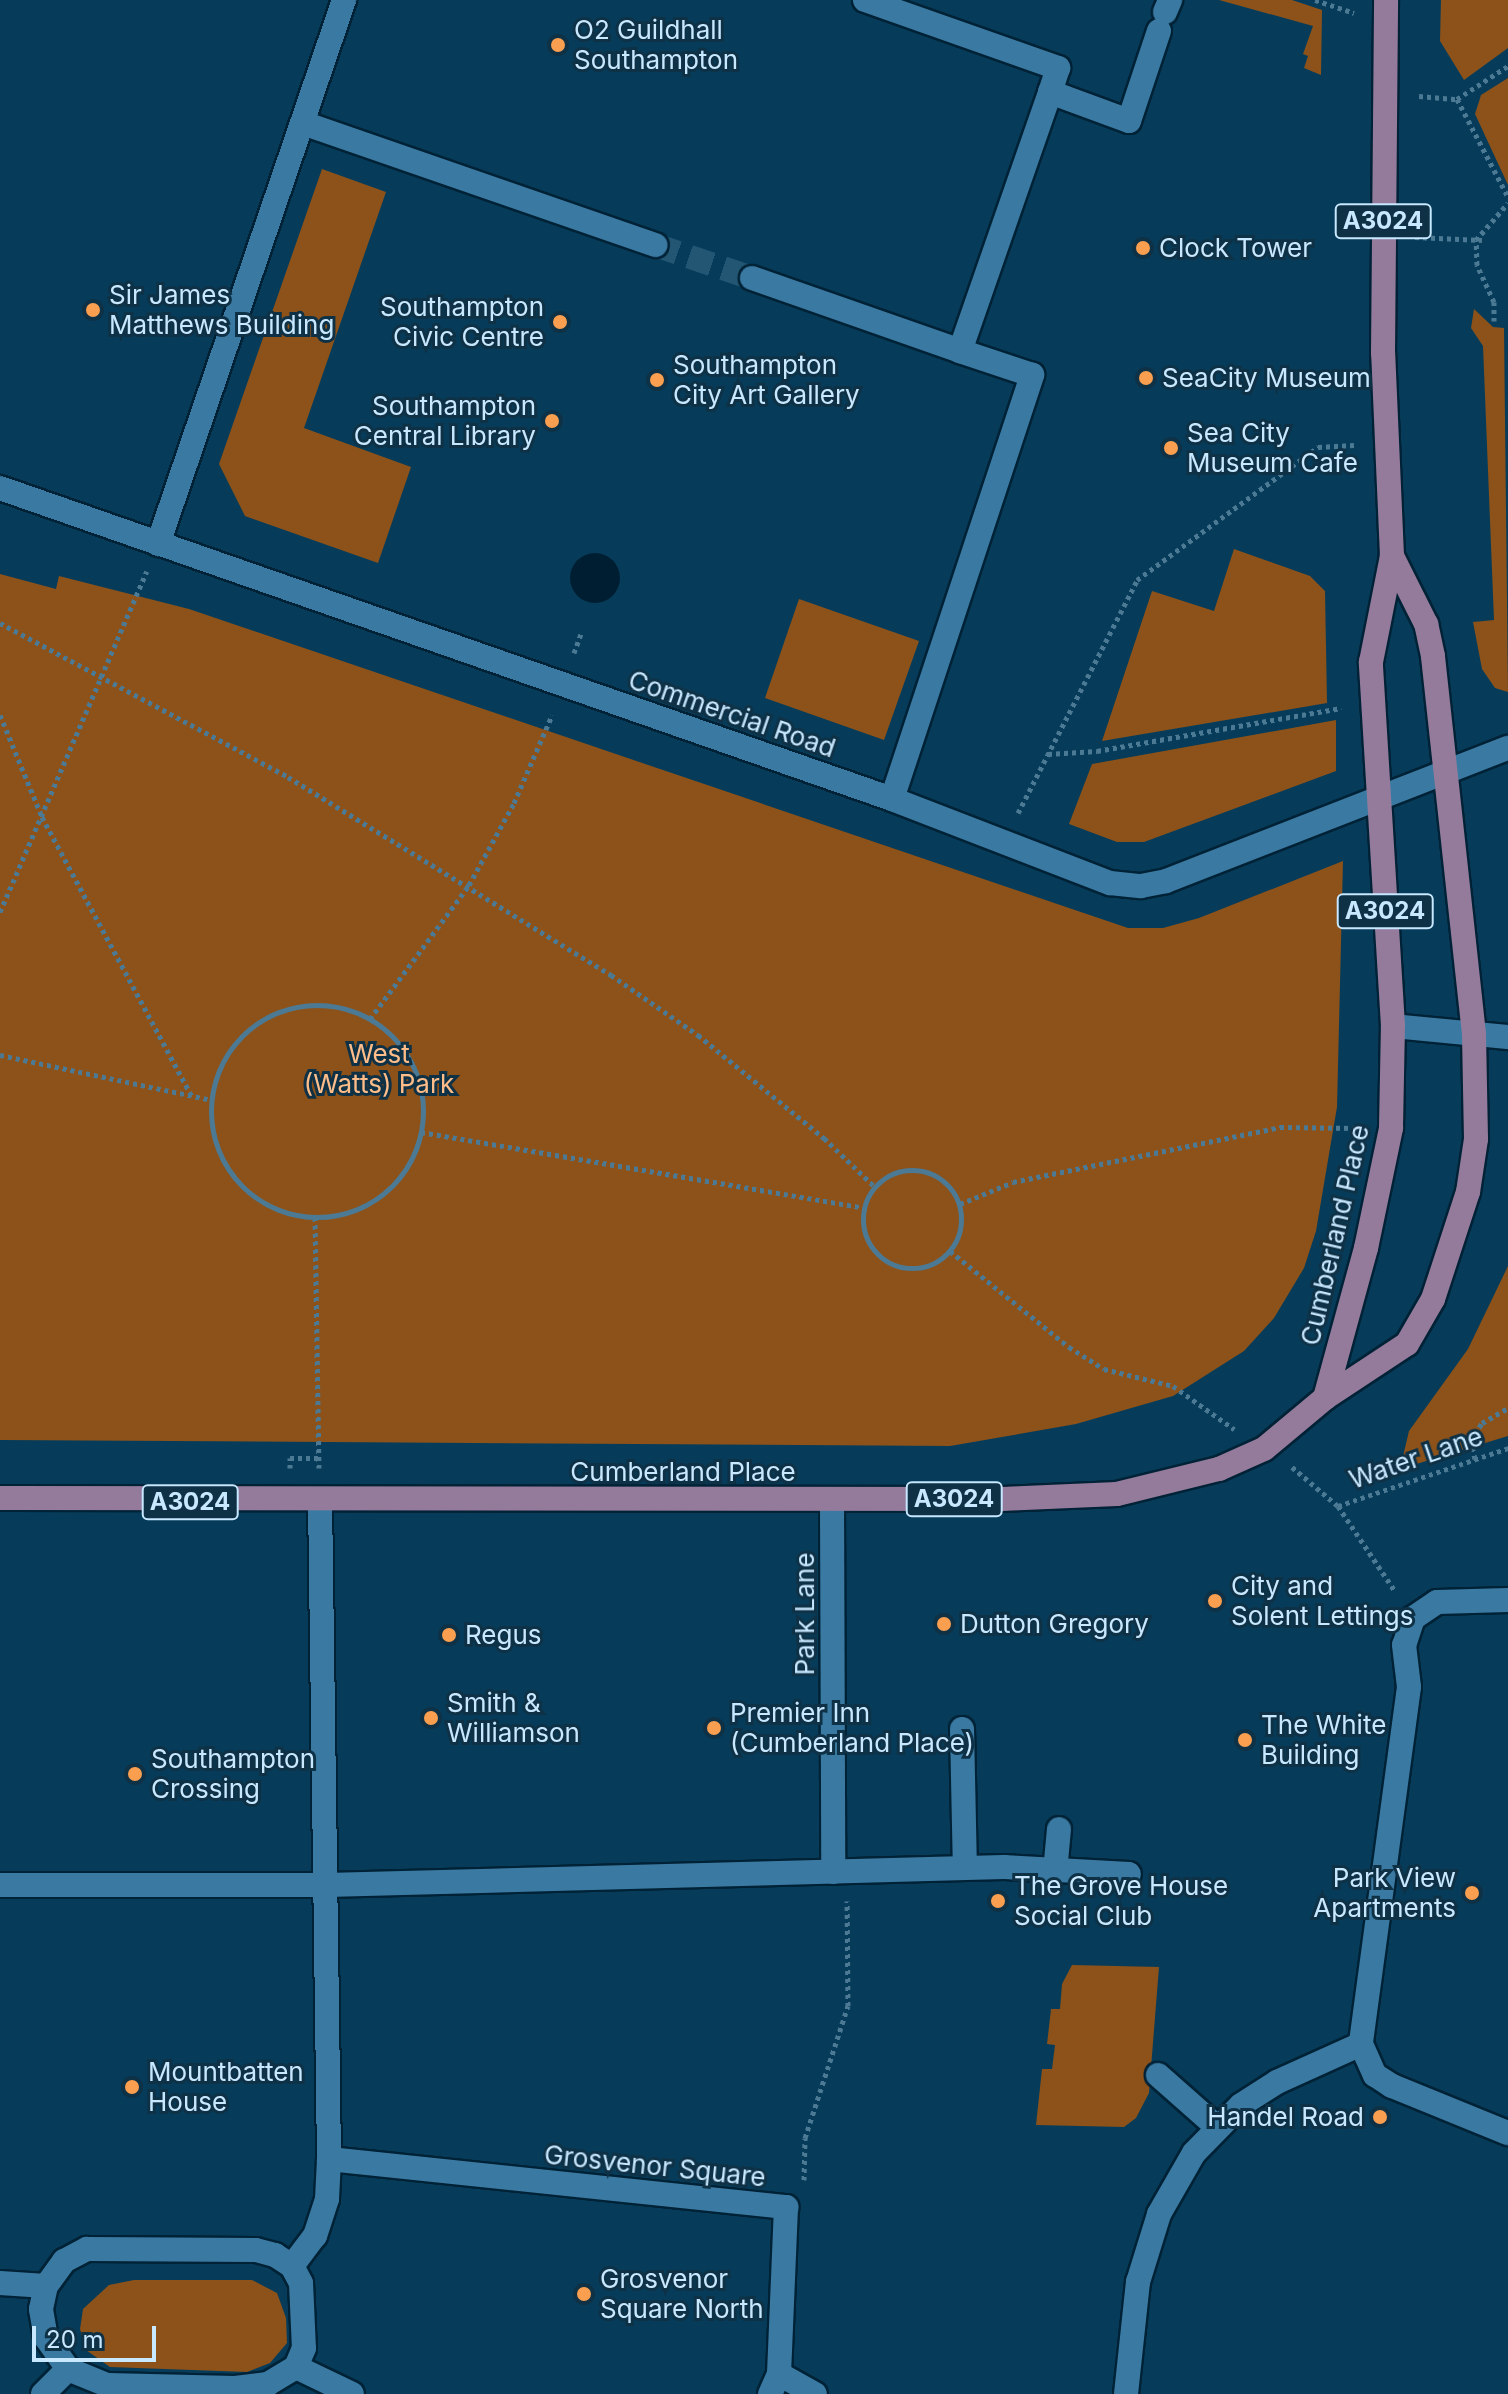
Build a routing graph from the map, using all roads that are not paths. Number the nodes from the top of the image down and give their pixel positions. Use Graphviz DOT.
graph roads {
  1 [pos="344,0"];
  2 [pos="865,0"];
  3 [pos="1386,0"];
  4 [pos="1165,15"];
  5 [pos="1050,92"];
  6 [pos="303,123"];
  7 [pos="655,245"];
  8 [pos="752,278"];
  9 [pos="960,351"];
  10 [pos="0,488"];
  11 [pos="158,544"];
  12 [pos="1392,556"];
  13 [pos="1508,748"];
  14 [pos="1442,770"];
  15 [pos="1378,795"];
  16 [pos="892,799"];
  17 [pos="1393,1026"];
  18 [pos="1474,1034"];
  19 [pos="1508,1037"];
  20 [pos="1325,1398"];
  21 [pos="832,1500"];
  22 [pos="320,1502"];
  23 [pos="5,1503"];
  24 [pos="1508,1600"];
  25 [pos="962,1729"];
  26 [pos="1059,1829"];
  27 [pos="965,1868"];
  28 [pos="840,1872"];
  29 [pos="1055,1872"];
  30 [pos="1129,1874"];
  31 [pos="0,1885"];
  32 [pos="326,1885"];
  33 [pos="1361,2044"];
  34 [pos="1158,2075"];
  35 [pos="1217,2127"];
  36 [pos="1508,2133"];
  37 [pos="329,2159"];
  38 [pos="292,2266"];
  39 [pos="0,2283"];
  40 [pos="46,2286"];
  41 [pos="296,2367"];
  42 [pos="68,2369"];
  43 [pos="774,2384"];
  44 [pos="235,2391"];
  45 [pos="43,2394"];
  46 [pos="352,2394"];
  47 [pos="815,2394"];
  48 [pos="1126,2394"];
  1 -- 6 [label="street"];
  2 -- 5 [label="street"];
  3 -- 12 [label="main road, A3024"];
  4 -- 5 [label="street"];
  5 -- 9 [label="street"];
  6 -- 7 [label="street"];
  6 -- 11 [label="street"];
  8 -- 9 [label="street"];
  9 -- 16 [label="street"];
  10 -- 11 [label="street, Commercial Road"];
  11 -- 16 [label="street, Commercial Road"];
  12 -- 14 [label="main road, A3024"];
  12 -- 15 [label="main road, A3024"];
  13 -- 14 [label="street, Commercial Road"];
  14 -- 15 [label="street, Commercial Road"];
  14 -- 18 [label="main road, Cumberland Place / A3024"];
  15 -- 16 [label="street, Commercial Road"];
  15 -- 17 [label="main road, Cumberland Place / A3024"];
  17 -- 18 [label="street"];
  17 -- 20 [label="main road, Cumberland Place / A3024"];
  18 -- 19 [label="street"];
  18 -- 20 [label="main road, Cumberland Place / A3024"];
  20 -- 21 [label="main road, Cumberland Place / A3024"];
  21 -- 22 [label="main road, Cumberland Place / A3024"];
  21 -- 28 [label="street, Park Lane"];
  22 -- 23 [label="main road, Cumberland Place / A3024"];
  22 -- 32 [label="street"];
  24 -- 33 [label="street"];
  25 -- 27 [label="street"];
  26 -- 29 [label="street"];
  27 -- 28 [label="street"];
  27 -- 29 [label="street"];
  28 -- 32 [label="street"];
  29 -- 30 [label="street"];
  31 -- 32 [label="street"];
  32 -- 37 [label="street"];
  33 -- 35 [label="street"];
  33 -- 36 [label="street"];
  34 -- 35 [label="street"];
  35 -- 48 [label="street"];
  37 -- 38 [label="street"];
  37 -- 43 [label="street, Grosvenor Square"];
  38 -- 40 [label="street"];
  38 -- 41 [label="street"];
  39 -- 40 [label="street"];
  40 -- 42 [label="street"];
  41 -- 44 [label="street"];
  41 -- 46 [label="street"];
  42 -- 44 [label="street"];
  42 -- 45 [label="street"];
  43 -- 47 [label="street"];
}
